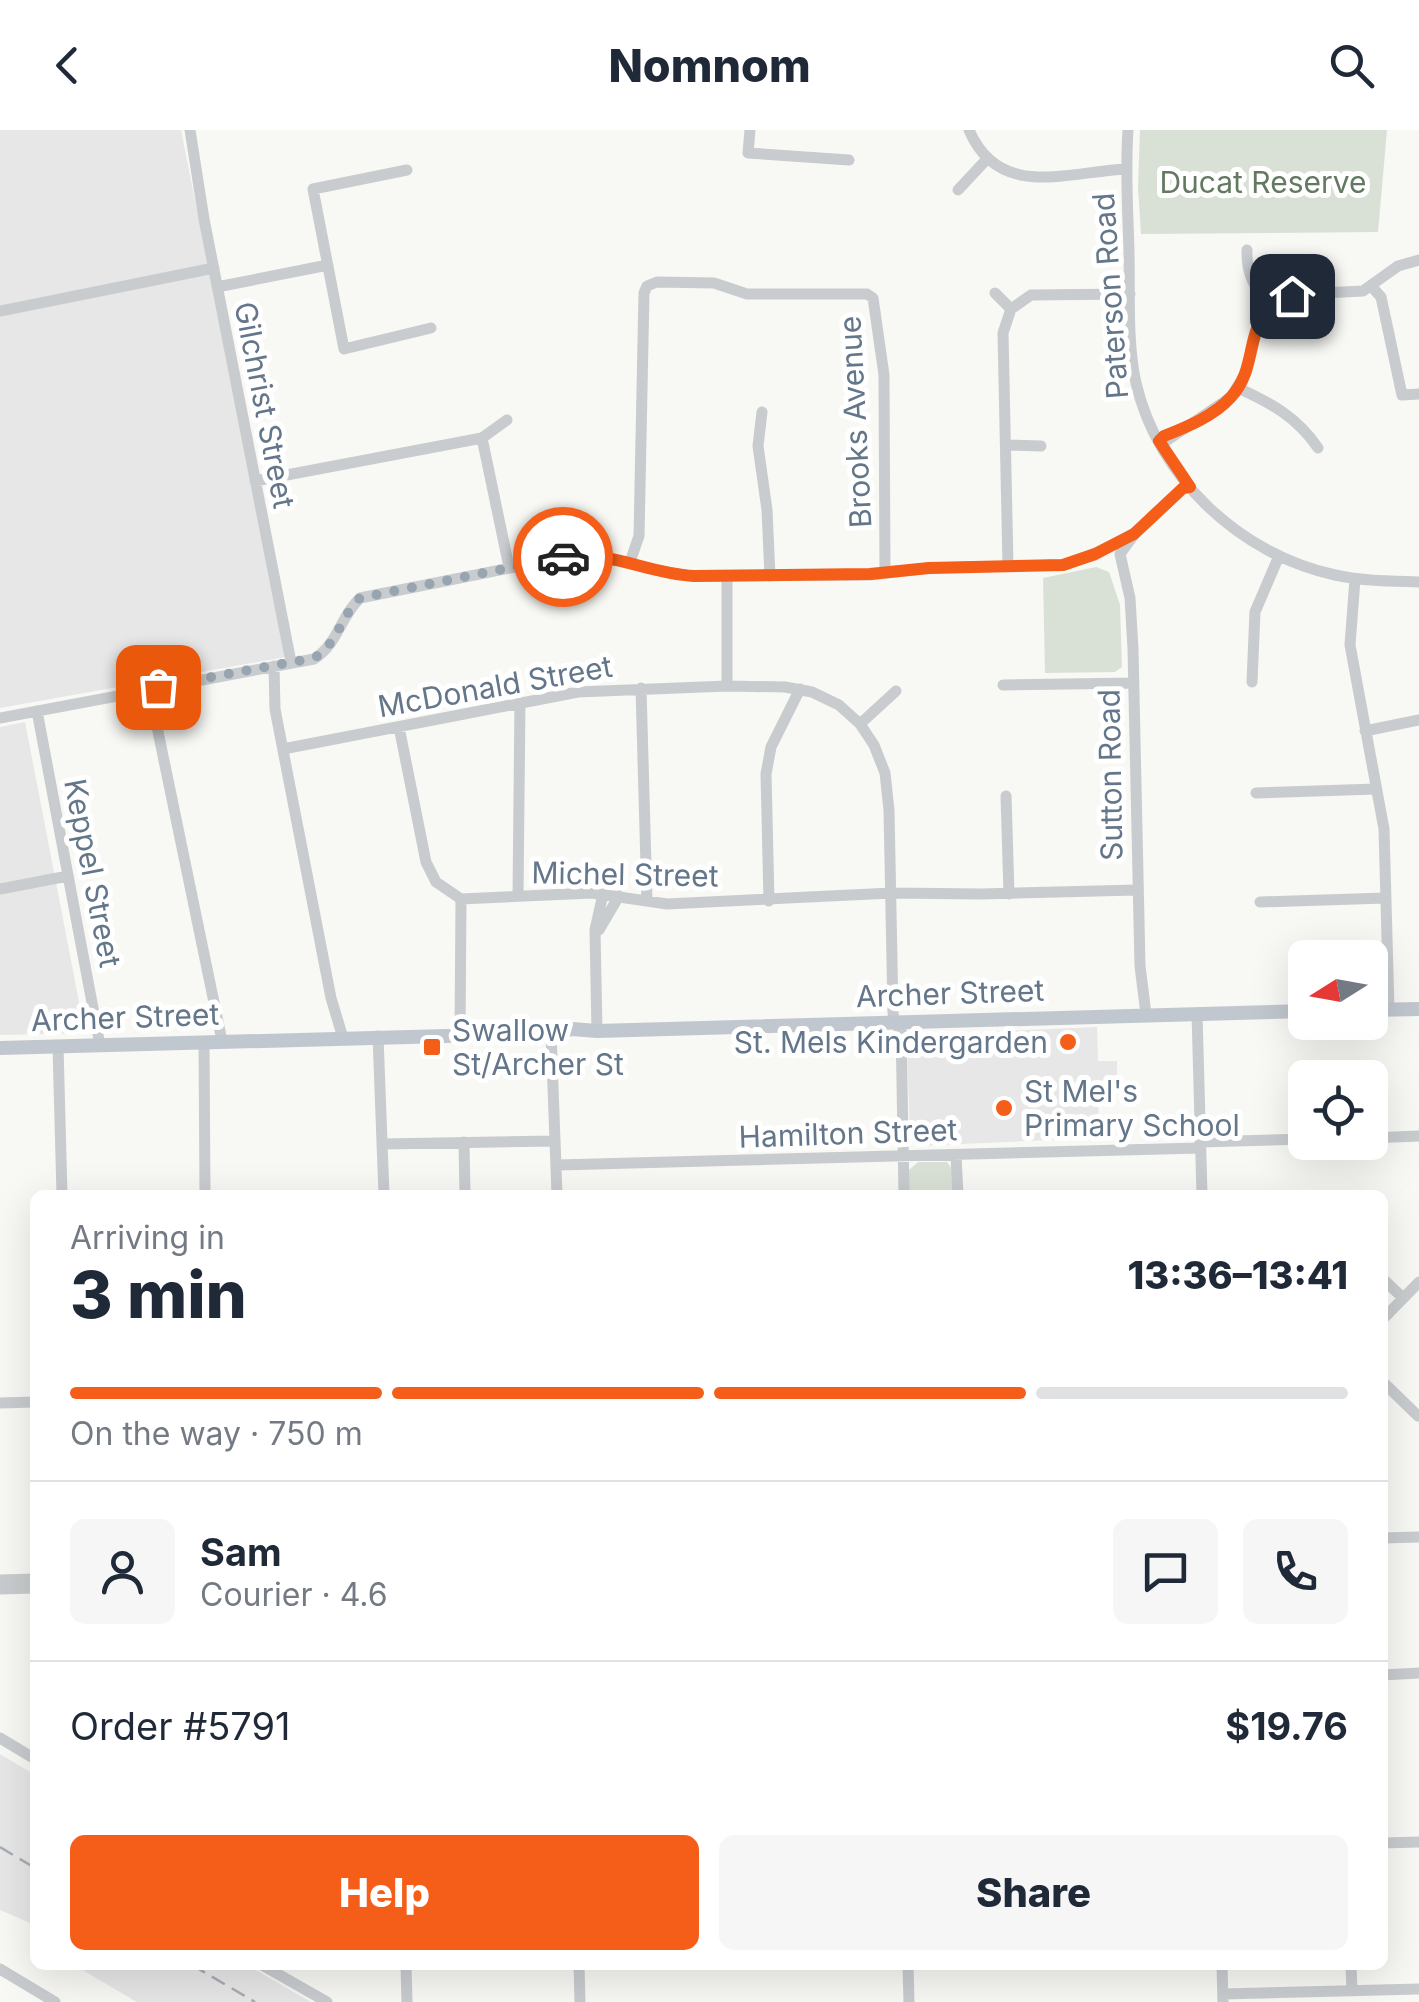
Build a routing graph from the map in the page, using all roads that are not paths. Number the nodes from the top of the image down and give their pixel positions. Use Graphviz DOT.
graph roads {
  1 [pos="187,130"];
  2 [pos="750,130"];
  3 [pos="969,130"];
  4 [pos="1128,130"];
  5 [pos="850,160"];
  6 [pos="986,160"];
  7 [pos="408,170"];
  8 [pos="1127,175"];
  9 [pos="958,190"];
  10 [pos="1247,250"];
  11 [pos="1419,260"];
  12 [pos="328,265"];
  13 [pos="214,268"];
  14 [pos="218,287"];
  15 [pos="1372,287"];
  16 [pos="996,292"];
  17 [pos="1130,294"];
  18 [pos="1269,307"];
  19 [pos="1012,309"];
  20 [pos="0,311"];
  21 [pos="431,328"];
  22 [pos="1238,388"];
  23 [pos="1419,394"];
  24 [pos="762,412"];
  25 [pos="507,420"];
  26 [pos="482,438"];
  27 [pos="1159,441"];
  28 [pos="1006,445"];
  29 [pos="1041,446"];
  30 [pos="1318,448"];
  31 [pos="254,481"];
  32 [pos="1190,487"];
  33 [pos="1113,553"];
  34 [pos="1279,556"];
  35 [pos="630,562"];
  36 [pos="1008,566"];
  37 [pos="509,567"];
  38 [pos="885,573"];
  39 [pos="727,576"];
  40 [pos="770,576"];
  41 [pos="1355,579"];
  42 [pos="1419,582"];
  43 [pos="290,662"];
  44 [pos="270,667"];
  45 [pos="1252,682"];
  46 [pos="1133,684"];
  47 [pos="1003,685"];
  48 [pos="727,686"];
  49 [pos="153,688"];
  50 [pos="641,688"];
  51 [pos="800,689"];
  52 [pos="896,691"];
  53 [pos="520,702"];
  54 [pos="36,711"];
  55 [pos="0,718"];
  56 [pos="1419,720"];
  57 [pos="860,724"];
  58 [pos="399,727"];
  59 [pos="1366,731"];
  60 [pos="283,749"];
  61 [pos="1376,789"];
  62 [pos="1256,792"];
  63 [pos="1006,796"];
  64 [pos="68,876"];
  65 [pos="0,888"];
  66 [pos="1137,890"];
  67 [pos="603,894"];
  68 [pos="1009,894"];
  69 [pos="518,896"];
  70 [pos="620,896"];
  71 [pos="892,896"];
  72 [pos="1386,898"];
  73 [pos="461,899"];
  74 [pos="769,901"];
  75 [pos="647,902"];
  76 [pos="1260,902"];
  77 [pos="595,939"];
  78 [pos="1419,1009"];
  79 [pos="1389,1010"];
  80 [pos="1288,1011"];
  81 [pos="1196,1012"];
  82 [pos="1140,1015"];
  83 [pos="899,1025"];
  84 [pos="597,1030"];
  85 [pos="551,1033"];
  86 [pos="378,1036"];
  87 [pos="460,1036"];
  88 [pos="338,1038"];
  89 [pos="210,1042"];
  90 [pos="100,1045"];
  91 [pos="58,1046"];
  92 [pos="0,1048"];
  93 [pos="1419,1136"];
  94 [pos="1388,1137"];
  95 [pos="554,1140"];
  96 [pos="1288,1140"];
  97 [pos="464,1142"];
  98 [pos="383,1144"];
  99 [pos="1200,1145"];
  100 [pos="956,1155"];
  101 [pos="903,1157"];
  102 [pos="557,1165"];
  103 [pos="62,1190"];
  104 [pos="205,1190"];
  105 [pos="384,1190"];
  106 [pos="465,1190"];
  107 [pos="557,1190"];
  108 [pos="904,1190"];
  109 [pos="958,1190"];
  110 [pos="1202,1190"];
  111 [pos="1419,1282"];
  112 [pos="1388,1284"];
  113 [pos="1403,1298"];
  114 [pos="1388,1314"];
  115 [pos="1388,1387"];
  116 [pos="30,1402"];
  117 [pos="0,1403"];
  118 [pos="1418,1416"];
  119 [pos="1419,1536"];
  120 [pos="1388,1538"];
  121 [pos="2,1585"];
  122 [pos="26,1585"];
  123 [pos="1419,1674"];
  124 [pos="1388,1675"];
  125 [pos="0,1738"];
  126 [pos="30,1756"];
  127 [pos="1419,1842"];
  128 [pos="1388,1843"];
  129 [pos="0,1969"];
  130 [pos="271,1970"];
  131 [pos="406,1970"];
  132 [pos="579,1970"];
  133 [pos="908,1970"];
  134 [pos="1222,1970"];
  135 [pos="1351,1970"];
  136 [pos="1419,1989"];
  137 [pos="1352,1991"];
  138 [pos="1223,1998"];
  139 [pos="55,2002"];
  140 [pos="327,2002"];
  141 [pos="407,2002"];
  142 [pos="580,2002"];
  143 [pos="908,2002"];
  1 -- 13 [label="street, Gilchrist Street"];
  2 -- 5 [label="street"];
  3 -- 6 [label="street"];
  4 -- 8 [label="street, Paterson Road"];
  6 -- 8 [label="street"];
  6 -- 9 [label="street"];
  7 -- 12 [label="street"];
  8 -- 17 [label="street, Paterson Road"];
  10 -- 18 [label="street"];
  11 -- 15 [label="street"];
  12 -- 14 [label="street"];
  12 -- 21 [label="street"];
  13 -- 14 [label="street, Gilchrist Street"];
  13 -- 20 [label="street"];
  14 -- 31 [label="street, Gilchrist Street"];
  15 -- 18 [label="street"];
  15 -- 23 [label="street"];
  16 -- 19 [label="street"];
  17 -- 19 [label="street"];
  17 -- 27 [label="street, Paterson Road"];
  18 -- 22 [label="street"];
  19 -- 28 [label="street"];
  22 -- 27 [label="street"];
  22 -- 30 [label="street"];
  24 -- 40 [label="street"];
  25 -- 26 [label="street"];
  26 -- 31 [label="street"];
  26 -- 37 [label="street"];
  27 -- 32 [label="street, Paterson Road"];
  28 -- 29 [label="street"];
  28 -- 36 [label="street"];
  31 -- 43 [label="street, Gilchrist Street"];
  32 -- 33 [label="street"];
  32 -- 34 [label="street, Paterson Road"];
  33 -- 36 [label="street"];
  33 -- 46 [label="street, Sutton Road"];
  34 -- 41 [label="street, Paterson Road"];
  34 -- 45 [label="street"];
  35 -- 37 [label="street"];
  35 -- 38 [label="street, Brooks Avenue"];
  35 -- 39 [label="street"];
  36 -- 38 [label="street"];
  37 -- 43 [label="street"];
  38 -- 40 [label="street"];
  39 -- 40 [label="street"];
  39 -- 48 [label="street"];
  41 -- 42 [label="street, Paterson Road"];
  41 -- 59 [label="street"];
  43 -- 44 [label="street"];
  44 -- 49 [label="street"];
  44 -- 60 [label="street"];
  46 -- 47 [label="street"];
  46 -- 66 [label="street, Sutton Road"];
  48 -- 50 [label="street, McDonald Street"];
  48 -- 51 [label="street, McDonald Street"];
  49 -- 54 [label="street"];
  49 -- 89 [label="street"];
  50 -- 53 [label="street, McDonald Street"];
  50 -- 75 [label="street"];
  51 -- 57 [label="street, McDonald Street"];
  51 -- 74 [label="street"];
  52 -- 57 [label="street"];
  53 -- 58 [label="street, McDonald Street"];
  53 -- 69 [label="street"];
  54 -- 55 [label="street"];
  54 -- 64 [label="street, Keppel Street"];
  56 -- 59 [label="street"];
  57 -- 71 [label="street, McDonald Street"];
  58 -- 60 [label="street, McDonald Street"];
  58 -- 73 [label="street"];
  59 -- 61 [label="street"];
  60 -- 88 [label="street"];
  61 -- 62 [label="street"];
  61 -- 72 [label="street"];
  63 -- 68 [label="street"];
  64 -- 65 [label="street"];
  64 -- 90 [label="street, Keppel Street"];
  66 -- 68 [label="street, Michel Street"];
  66 -- 82 [label="street, Sutton Road"];
  67 -- 69 [label="street, Michel Street"];
  67 -- 70 [label="street, Michel Street"];
  67 -- 77 [label="street"];
  68 -- 71 [label="street, Michel Street"];
  69 -- 73 [label="street, Michel Street"];
  70 -- 75 [label="street, Michel Street"];
  70 -- 77 [label="street"];
  71 -- 74 [label="street, Michel Street"];
  71 -- 83 [label="street, McDonald Street"];
  72 -- 76 [label="street"];
  72 -- 79 [label="street"];
  73 -- 87 [label="street"];
  74 -- 75 [label="street, Michel Street"];
  77 -- 84 [label="street"];
  78 -- 79 [label="main road"];
  80 -- 81 [label="main road, Archer Street"];
  81 -- 82 [label="main road, Archer Street"];
  81 -- 99 [label="street"];
  82 -- 83 [label="main road, Archer Street"];
  83 -- 84 [label="main road, Archer Street"];
  83 -- 101 [label="street, McDonald Street"];
  84 -- 85 [label="main road, Archer Street"];
  85 -- 87 [label="main road, Archer Street"];
  85 -- 95 [label="street"];
  86 -- 87 [label="main road, Archer Street"];
  86 -- 88 [label="main road, Archer Street"];
  86 -- 98 [label="street"];
  88 -- 89 [label="main road, Archer Street"];
  89 -- 90 [label="main road, Archer Street"];
  89 -- 104 [label="street"];
  90 -- 91 [label="main road, Archer Street"];
  91 -- 92 [label="main road, Archer Street"];
  91 -- 103 [label="street"];
  93 -- 94 [label="street"];
  95 -- 97 [label="street"];
  95 -- 102 [label="street"];
  96 -- 99 [label="street, Hamilton Street"];
  97 -- 98 [label="street"];
  97 -- 106 [label="street"];
  98 -- 105 [label="street"];
  99 -- 100 [label="street, Hamilton Street"];
  99 -- 110 [label="street"];
  100 -- 101 [label="street, Hamilton Street"];
  100 -- 109 [label="street"];
  101 -- 102 [label="street, Hamilton Street"];
  101 -- 108 [label="street, McDonald Street"];
  102 -- 107 [label="street"];
  111 -- 113 [label="street"];
  112 -- 113 [label="street"];
  113 -- 114 [label="street"];
  115 -- 118 [label="street"];
  116 -- 117 [label="street"];
  119 -- 120 [label="street"];
  121 -- 122 [label="street"];
  123 -- 124 [label="street"];
  125 -- 126 [label="street"];
  127 -- 128 [label="street"];
  129 -- 139 [label="street"];
  130 -- 140 [label="street"];
  131 -- 141 [label="street"];
  132 -- 142 [label="street"];
  133 -- 143 [label="street"];
  134 -- 138 [label="street"];
  135 -- 137 [label="street"];
  136 -- 137 [label="street"];
  137 -- 138 [label="street"];
}
